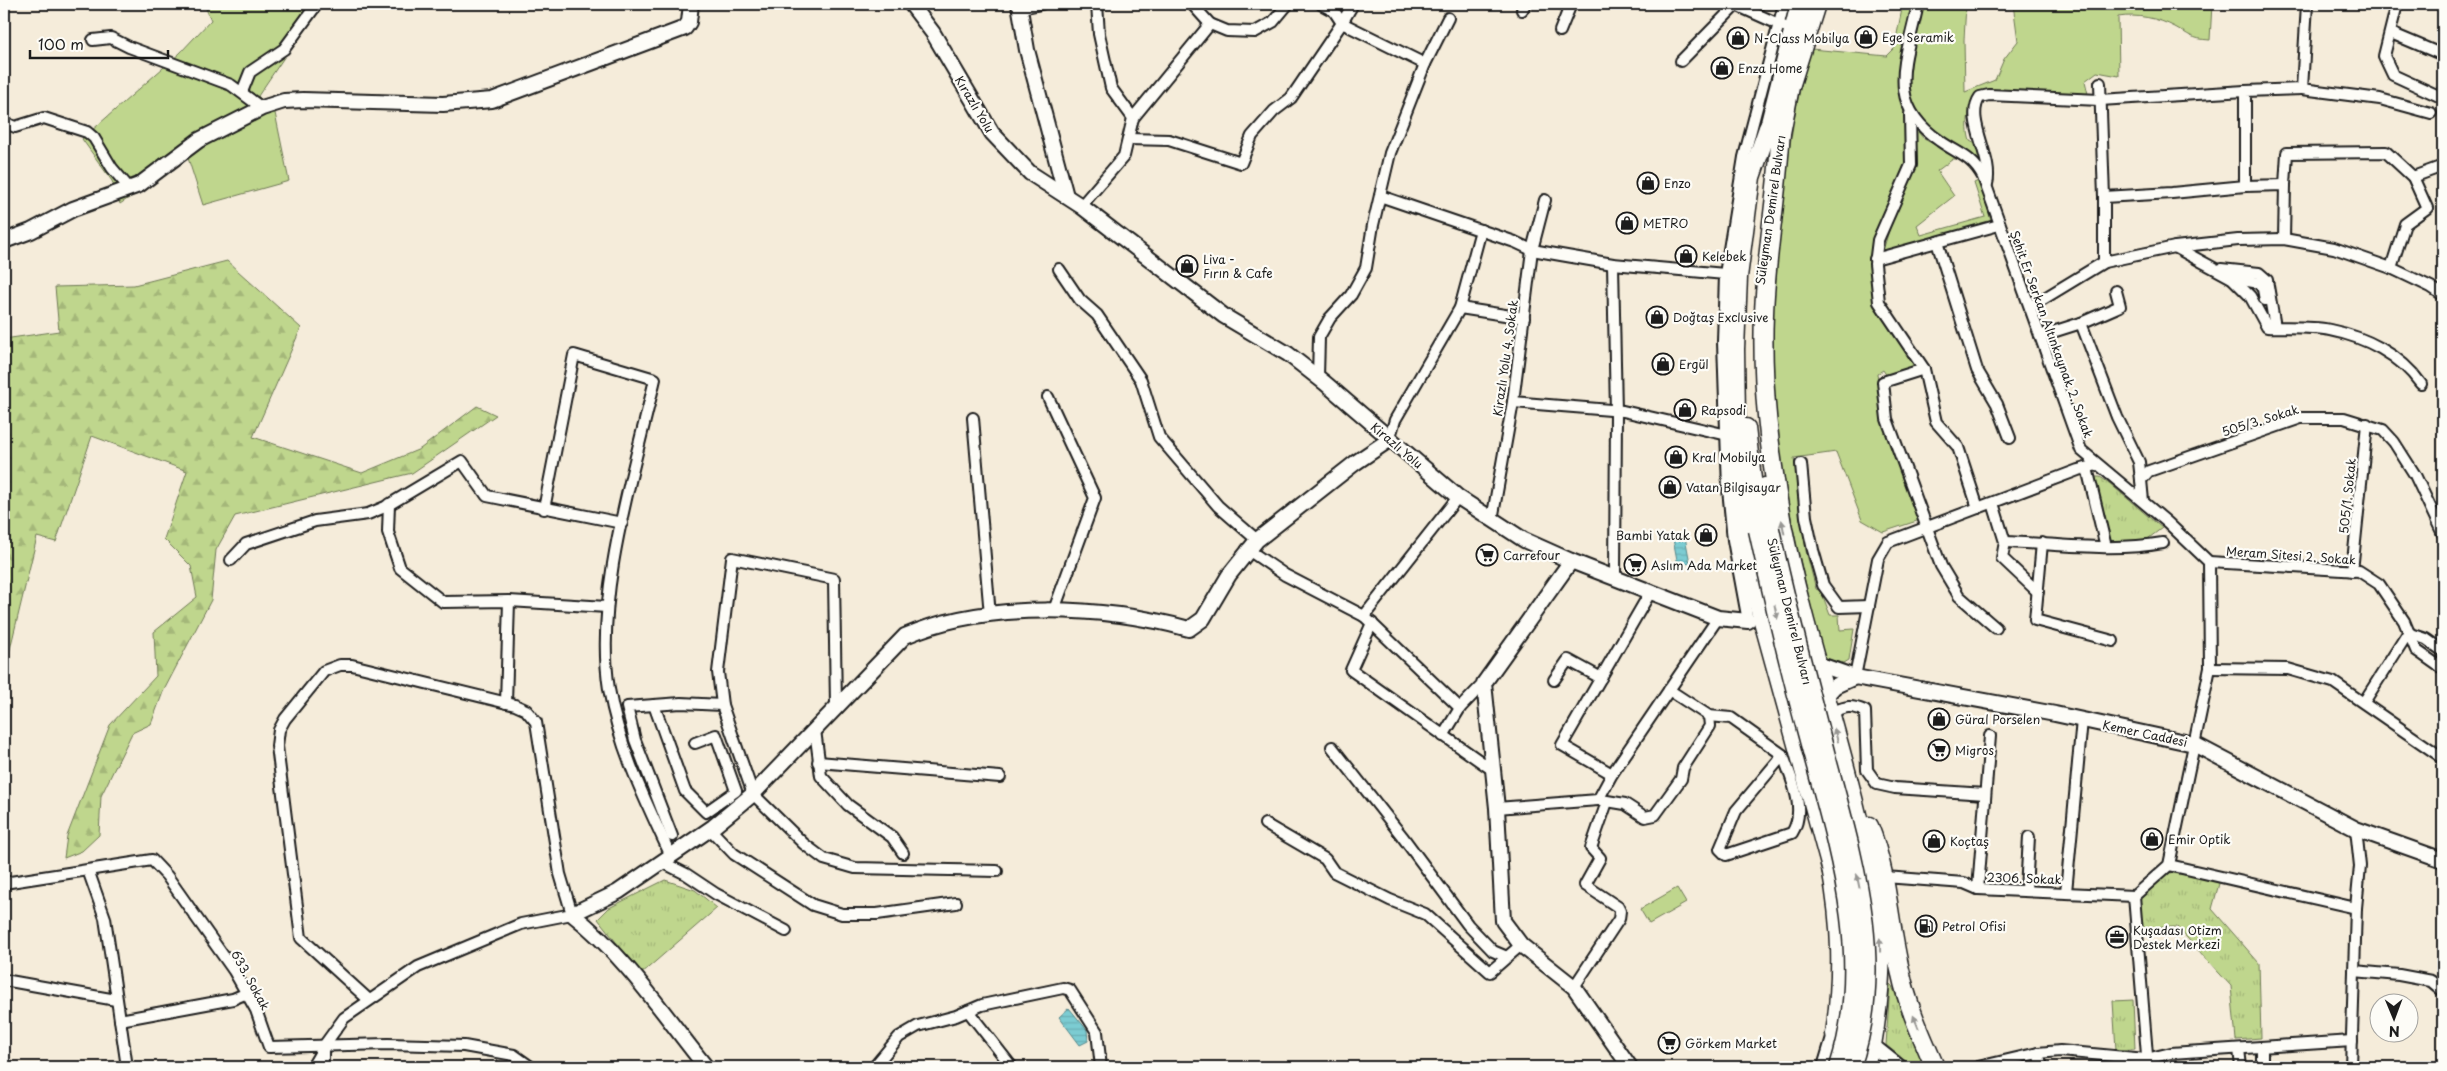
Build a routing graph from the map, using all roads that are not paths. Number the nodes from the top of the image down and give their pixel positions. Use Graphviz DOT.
graph roads {
  1 [pos="317,4"];
  2 [pos="691,4"];
  3 [pos="911,4"];
  4 [pos="1041,4"];
  5 [pos="1098,4"];
  6 [pos="1192,4"];
  7 [pos="1288,4"];
  8 [pos="1321,4"];
  9 [pos="1353,4"];
  10 [pos="1571,4"];
  11 [pos="1798,4"];
  12 [pos="1918,4"];
  13 [pos="2307,4"];
  14 [pos="2397,4"];
  15 [pos="1020,6"];
  16 [pos="1448,18"];
  17 [pos="1342,23"];
  18 [pos="1210,24"];
  19 [pos="1786,26"];
  20 [pos="1560,31"];
  21 [pos="2391,33"];
  22 [pos="93,40"];
  23 [pos="2443,54"];
  24 [pos="1681,61"];
  25 [pos="1425,64"];
  26 [pos="2100,83"];
  27 [pos="2302,89"];
  28 [pos="242,92"];
  29 [pos="2245,92"];
  30 [pos="2443,98"];
  31 [pos="2100,100"];
  32 [pos="262,108"];
  33 [pos="2431,113"];
  34 [pos="1910,114"];
  35 [pos="1133,118"];
  36 [pos="4,122"];
  37 [pos="1775,128"];
  38 [pos="1128,139"];
  39 [pos="2443,166"];
  40 [pos="2413,176"];
  41 [pos="1987,184"];
  42 [pos="2285,185"];
  43 [pos="2245,186"];
  44 [pos="130,189"];
  45 [pos="1066,196"];
  46 [pos="1380,196"];
  47 [pos="2104,196"];
  48 [pos="1545,200"];
  49 [pos="1081,206"];
  50 [pos="1999,225"];
  51 [pos="1481,230"];
  52 [pos="2284,239"];
  53 [pos="4,241"];
  54 [pos="1937,242"];
  55 [pos="2175,247"];
  56 [pos="1532,250"];
  57 [pos="1875,259"];
  58 [pos="2104,262"];
  59 [pos="1613,264"];
  60 [pos="2213,268"];
  61 [pos="2391,268"];
  62 [pos="1059,269"];
  63 [pos="1725,274"];
  64 [pos="2232,278"];
  65 [pos="2116,291"];
  66 [pos="2443,295"];
  67 [pos="2030,307"];
  68 [pos="1460,308"];
  69 [pos="1524,318"];
  70 [pos="2081,323"];
  71 [pos="2272,327"];
  72 [pos="2040,336"];
  73 [pos="1924,368"];
  74 [pos="1318,377"];
  75 [pos="2421,384"];
  76 [pos="1048,398"];
  77 [pos="1513,402"];
  78 [pos="1616,412"];
  79 [pos="973,418"];
  80 [pos="2367,424"];
  81 [pos="1730,435"];
  82 [pos="2010,438"];
  83 [pos="1389,440"];
  84 [pos="1801,464"];
  85 [pos="2097,465"];
  86 [pos="2086,468"];
  87 [pos="2141,480"];
  88 [pos="1458,498"];
  89 [pos="2143,501"];
  90 [pos="1993,503"];
  91 [pos="389,504"];
  92 [pos="1978,508"];
  93 [pos="544,509"];
  94 [pos="1492,520"];
  95 [pos="622,523"];
  96 [pos="1926,528"];
  97 [pos="1764,530"];
  98 [pos="2443,534"];
  99 [pos="2004,542"];
  100 [pos="2042,543"];
  101 [pos="2163,543"];
  102 [pos="1252,544"];
  103 [pos="2106,547"];
  104 [pos="231,560"];
  105 [pos="1571,560"];
  106 [pos="2209,562"];
  107 [pos="2352,571"];
  108 [pos="1615,577"];
  109 [pos="1651,591"];
  110 [pos="2038,592"];
  111 [pos="1757,599"];
  112 [pos="509,601"];
  113 [pos="1868,606"];
  114 [pos="607,607"];
  115 [pos="1054,610"];
  116 [pos="990,614"];
  117 [pos="1718,618"];
  118 [pos="1368,619"];
  119 [pos="1748,621"];
  120 [pos="1996,628"];
  121 [pos="2408,632"];
  122 [pos="2113,641"];
  123 [pos="2443,651"];
  124 [pos="1774,658"];
  125 [pos="1815,663"];
  126 [pos="2210,668"];
  127 [pos="2443,669"];
  128 [pos="1601,678"];
  129 [pos="1855,678"];
  130 [pos="1554,680"];
  131 [pos="1484,683"];
  132 [pos="1669,690"];
  133 [pos="506,702"];
  134 [pos="2364,702"];
  135 [pos="654,705"];
  136 [pos="722,705"];
  137 [pos="1827,705"];
  138 [pos="836,706"];
  139 [pos="1460,708"];
  140 [pos="1709,716"];
  141 [pos="2082,720"];
  142 [pos="815,730"];
  143 [pos="1443,736"];
  144 [pos="1990,736"];
  145 [pos="695,743"];
  146 [pos="2194,744"];
  147 [pos="1332,747"];
  148 [pos="1783,755"];
  149 [pos="2443,758"];
  150 [pos="818,762"];
  151 [pos="1846,768"];
  152 [pos="1494,771"];
  153 [pos="1612,774"];
  154 [pos="1000,777"];
  155 [pos="753,794"];
  156 [pos="1985,794"];
  157 [pos="1602,801"];
  158 [pos="1497,808"];
  159 [pos="1265,824"];
  160 [pos="710,829"];
  161 [pos="2356,829"];
  162 [pos="672,836"];
  163 [pos="2030,837"];
  164 [pos="903,852"];
  165 [pos="666,859"];
  166 [pos="2443,860"];
  167 [pos="2169,864"];
  168 [pos="88,870"];
  169 [pos="998,871"];
  170 [pos="1885,877"];
  171 [pos="4,883"];
  172 [pos="1978,889"];
  173 [pos="2026,890"];
  174 [pos="2066,892"];
  175 [pos="2134,896"];
  176 [pos="956,903"];
  177 [pos="2356,908"];
  178 [pos="572,914"];
  179 [pos="786,931"];
  180 [pos="1521,945"];
  181 [pos="1508,957"];
  182 [pos="2354,971"];
  183 [pos="1841,979"];
  184 [pos="4,980"];
  185 [pos="1880,980"];
  186 [pos="1574,987"];
  187 [pos="2443,991"];
  188 [pos="246,993"];
  189 [pos="116,1000"];
  190 [pos="369,1000"];
  191 [pos="968,1011"];
  192 [pos="120,1020"];
  193 [pos="1835,1034"];
  194 [pos="2352,1041"];
  195 [pos="1872,1045"];
  196 [pos="323,1047"];
  197 [pos="2262,1047"];
  198 [pos="2239,1049"];
  199 [pos="2038,1053"];
  200 [pos="4,1063"];
  201 [pos="2147,1063"];
  202 [pos="1830,1065"];
  203 [pos="9,1067"];
  204 [pos="127,1067"];
  205 [pos="312,1067"];
  206 [pos="323,1067"];
  207 [pos="531,1067"];
  208 [pos="706,1067"];
  209 [pos="874,1067"];
  210 [pos="1012,1067"];
  211 [pos="1102,1067"];
  212 [pos="1630,1067"];
  213 [pos="1850,1067"];
  214 [pos="1867,1067"];
  215 [pos="1900,1067"];
  216 [pos="1935,1067"];
  217 [pos="1978,1067"];
  218 [pos="2042,1067"];
  219 [pos="2241,1067"];
  220 [pos="2262,1067"];
  221 [pos="2351,1067"];
  1 -- 28 [label="street"];
  2 -- 32 [label="street"];
  3 -- 45 [label="street, Kırazlı Yolu"];
  4 -- 15 [label="street"];
  5 -- 35 [label="street"];
  6 -- 18 [label="street"];
  7 -- 18 [label="street"];
  8 -- 17 [label="street"];
  9 -- 17 [label="street"];
  10 -- 20 [label="street"];
  11 -- 19 [label="highway, Süleyman Demirel Bulvarı"];
  11 -- 37 [label="highway, Süleyman Demirel Bulvarı"];
  12 -- 34 [label="street, Şehit Er Serkan Altınkaynak 2. Sokak"];
  13 -- 27 [label="street"];
  14 -- 21 [label="street"];
  15 -- 45 [label="street"];
  16 -- 25 [label="street"];
  17 -- 25 [label="street"];
  17 -- 38 [label="street"];
  18 -- 35 [label="street"];
  19 -- 24 [label="street"];
  19 -- 37 [label="highway, Süleyman Demirel Bulvarı"];
  19 -- 63 [label="street"];
  21 -- 23 [label="street"];
  21 -- 30 [label="street"];
  22 -- 28 [label="street"];
  25 -- 46 [label="street"];
  26 -- 31 [label="street"];
  27 -- 29 [label="street"];
  27 -- 33 [label="street"];
  28 -- 32 [label="street"];
  29 -- 31 [label="street"];
  29 -- 43 [label="street"];
  31 -- 41 [label="street"];
  31 -- 47 [label="street"];
  32 -- 44 [label="street"];
  34 -- 41 [label="street, Şehit Er Serkan Altınkaynak 2. Sokak"];
  34 -- 57 [label="street"];
  35 -- 38 [label="street"];
  36 -- 44 [label="street"];
  37 -- 81 [label="highway"];
  37 -- 97 [label="highway, Süleyman Demirel Bulvarı"];
  125 -- 37 [label="highway, one-way"];
  38 -- 49 [label="street"];
  39 -- 40 [label="street"];
  40 -- 42 [label="street"];
  40 -- 61 [label="street"];
  41 -- 50 [label="street, Şehit Er Serkan Altınkaynak 2. Sokak"];
  42 -- 43 [label="street"];
  42 -- 52 [label="street"];
  43 -- 47 [label="street"];
  44 -- 53 [label="street"];
  45 -- 49 [label="street, Kırazlı Yolu"];
  46 -- 51 [label="street"];
  46 -- 74 [label="street"];
  47 -- 58 [label="street"];
  48 -- 56 [label="street, Kirazlı Yolu 4. Sokak"];
  49 -- 74 [label="street, Kirazlı Yolu"];
  50 -- 54 [label="street"];
  50 -- 67 [label="street, Şehit Er Serkan Altınkaynak 2. Sokak"];
  51 -- 56 [label="street"];
  51 -- 68 [label="street"];
  52 -- 55 [label="street"];
  52 -- 61 [label="street"];
  54 -- 57 [label="street"];
  54 -- 82 [label="street"];
  55 -- 58 [label="street"];
  55 -- 60 [label="street"];
  56 -- 59 [label="street"];
  56 -- 69 [label="street, Kirazlı Yolu 4. Sokak"];
  57 -- 73 [label="street"];
  58 -- 67 [label="street"];
  59 -- 63 [label="street"];
  59 -- 78 [label="street"];
  60 -- 64 [label="street"];
  60 -- 71 [label="street"];
  61 -- 66 [label="street"];
  62 -- 102 [label="street"];
  63 -- 81 [label="street"];
  64 -- 71 [label="street"];
  64 -- 71 [label="street"];
  65 -- 70 [label="street"];
  67 -- 72 [label="street, Şehit Er Serkan Altınkaynak 2. Sokak"];
  68 -- 69 [label="street"];
  68 -- 83 [label="street"];
  69 -- 77 [label="street, Kirazlı Yolu 4. Sokak"];
  70 -- 72 [label="street"];
  70 -- 87 [label="street"];
  71 -- 75 [label="street"];
  72 -- 85 [label="street, Şehit Er Serkan Altınkaynak 2. Sokak"];
  73 -- 92 [label="street"];
  73 -- 96 [label="street"];
  74 -- 83 [label="street, Kirazlı Yolu"];
  76 -- 115 [label="street"];
  77 -- 78 [label="street"];
  77 -- 94 [label="street, Kirazlı Yolu 4. Sokak"];
  78 -- 81 [label="street"];
  78 -- 108 [label="street"];
  79 -- 116 [label="street"];
  80 -- 87 [label="street, 505/3. Sokak"];
  80 -- 98 [label="street, 505/3. Sokak"];
  80 -- 107 [label="street, 505/1. Sokak"];
  81 -- 111 [label="highway"];
  81 -- 119 [label="street"];
  83 -- 88 [label="street, Kirazlı Yolu"];
  83 -- 102 [label="street"];
  84 -- 113 [label="street"];
  85 -- 86 [label="street"];
  85 -- 89 [label="street, Şehit Er Serkan Altınkaynak 2. Sokak"];
  86 -- 90 [label="street"];
  86 -- 103 [label="street"];
  87 -- 89 [label="street"];
  88 -- 94 [label="street, Kirazlı Yolu"];
  88 -- 118 [label="street"];
  89 -- 106 [label="street, Şehit Er Serkan Altınkaynak 2. Sokak"];
  90 -- 92 [label="street"];
  90 -- 99 [label="street"];
  91 -- 93 [label="street"];
  91 -- 104 [label="street"];
  91 -- 112 [label="street"];
  92 -- 96 [label="street"];
  93 -- 95 [label="street"];
  93 -- 95 [label="street"];
  94 -- 105 [label="street, Kirazlı Yolu"];
  95 -- 114 [label="street"];
  96 -- 113 [label="street"];
  96 -- 120 [label="street"];
  97 -- 202 [label="highway, Süleyman Demirel Bulvarı, one-way, bridge"];
  213 -- 97 [label="highway, Süleyman Demirel Bulvarı, one-way, bridge"];
  99 -- 100 [label="street"];
  99 -- 110 [label="street"];
  100 -- 103 [label="street"];
  100 -- 110 [label="street"];
  101 -- 103 [label="street"];
  102 -- 115 [label="street"];
  102 -- 118 [label="street"];
  105 -- 108 [label="street, Kirazlı Yolu"];
  105 -- 131 [label="street"];
  106 -- 107 [label="street, Meram Sitesi 2. Sokak"];
  106 -- 126 [label="street"];
  107 -- 121 [label="street, Meram Sitesi 2. Sokak"];
  108 -- 109 [label="street, Kirazlı Yolu"];
  109 -- 117 [label="street, Kirazlı Yolu"];
  109 -- 128 [label="street"];
  110 -- 122 [label="street"];
  111 -- 119 [label="street"];
  111 -- 124 [label="highway"];
  112 -- 114 [label="street"];
  112 -- 133 [label="street"];
  113 -- 129 [label="street"];
  114 -- 165 [label="street"];
  115 -- 116 [label="street"];
  116 -- 138 [label="street"];
  117 -- 119 [label="street, Kirazlı Yolu"];
  117 -- 132 [label="street"];
  118 -- 139 [label="street"];
  118 -- 143 [label="street"];
  119 -- 124 [label="street"];
  121 -- 123 [label="street"];
  121 -- 127 [label="street, Meram Sitesi 2. Sokak"];
  121 -- 134 [label="street"];
  124 -- 183 [label="highway"];
  125 -- 129 [label="street, Kemer Caddesi"];
  125 -- 137 [label="highway"];
  126 -- 134 [label="street"];
  126 -- 146 [label="street"];
  128 -- 130 [label="street"];
  128 -- 153 [label="street"];
  129 -- 137 [label="street"];
  129 -- 141 [label="street, Kemer Caddesi"];
  131 -- 139 [label="street"];
  131 -- 152 [label="street"];
  132 -- 140 [label="street"];
  132 -- 153 [label="street"];
  133 -- 178 [label="street"];
  133 -- 190 [label="street"];
  134 -- 149 [label="street"];
  135 -- 136 [label="street"];
  135 -- 145 [label="street"];
  135 -- 162 [label="street"];
  136 -- 138 [label="street"];
  136 -- 155 [label="street"];
  151 -- 137 [label="highway, one-way"];
  137 -- 156 [label="street"];
  138 -- 142 [label="street"];
  139 -- 143 [label="street"];
  140 -- 148 [label="street"];
  140 -- 157 [label="street"];
  141 -- 146 [label="street, Kemer Caddesi"];
  141 -- 174 [label="street"];
  142 -- 150 [label="street"];
  142 -- 155 [label="street"];
  143 -- 152 [label="street"];
  144 -- 156 [label="street"];
  146 -- 161 [label="street, Kemer Caddesi"];
  146 -- 167 [label="street"];
  147 -- 181 [label="street"];
  148 -- 148 [label="street"];
  150 -- 154 [label="street"];
  150 -- 164 [label="street"];
  151 -- 170 [label="highway"];
  185 -- 151 [label="highway, one-way"];
  152 -- 158 [label="street"];
  153 -- 157 [label="street"];
  155 -- 160 [label="street"];
  155 -- 169 [label="street"];
  156 -- 172 [label="street"];
  157 -- 158 [label="street"];
  157 -- 186 [label="street"];
  158 -- 180 [label="street"];
  159 -- 181 [label="street"];
  160 -- 165 [label="street"];
  160 -- 176 [label="street"];
  161 -- 166 [label="street, Kemer Caddesi"];
  161 -- 177 [label="street"];
  163 -- 173 [label="street"];
  165 -- 178 [label="street"];
  165 -- 179 [label="street"];
  167 -- 175 [label="street"];
  167 -- 177 [label="street"];
  168 -- 171 [label="street, 633. Sokak"];
  168 -- 188 [label="street, 633. Sokak"];
  168 -- 189 [label="street"];
  170 -- 172 [label="street, 2306. Sokak"];
  216 -- 170 [label="highway, one-way"];
  172 -- 173 [label="street, 2306. Sokak"];
  173 -- 174 [label="street, 2306. Sokak"];
  174 -- 175 [label="street, 2306. Sokak"];
  175 -- 201 [label="street"];
  177 -- 182 [label="street"];
  178 -- 190 [label="street"];
  178 -- 208 [label="street"];
  180 -- 181 [label="street"];
  180 -- 186 [label="street"];
  182 -- 187 [label="street"];
  182 -- 194 [label="street"];
  183 -- 185 [label="highway"];
  183 -- 193 [label="highway"];
  184 -- 189 [label="street"];
  185 -- 195 [label="highway"];
  186 -- 212 [label="street"];
  188 -- 192 [label="street"];
  188 -- 196 [label="street, 633. Sokak"];
  189 -- 192 [label="street"];
  190 -- 196 [label="street"];
  191 -- 209 [label="street"];
  191 -- 210 [label="street"];
  191 -- 211 [label="street"];
  192 -- 204 [label="street"];
  193 -- 195 [label="street"];
  193 -- 202 [label="street"];
  194 -- 197 [label="street"];
  194 -- 221 [label="street"];
  195 -- 214 [label="street"];
  195 -- 215 [label="street"];
  196 -- 205 [label="street"];
  196 -- 206 [label="street"];
  196 -- 207 [label="street, 633. Sokak"];
  197 -- 198 [label="street"];
  197 -- 220 [label="street"];
  198 -- 201 [label="street"];
  198 -- 219 [label="street"];
  199 -- 201 [label="street"];
  199 -- 217 [label="street"];
  199 -- 218 [label="street"];
  200 -- 203 [label="street"];
  202 -- 213 [label="street"];
}
